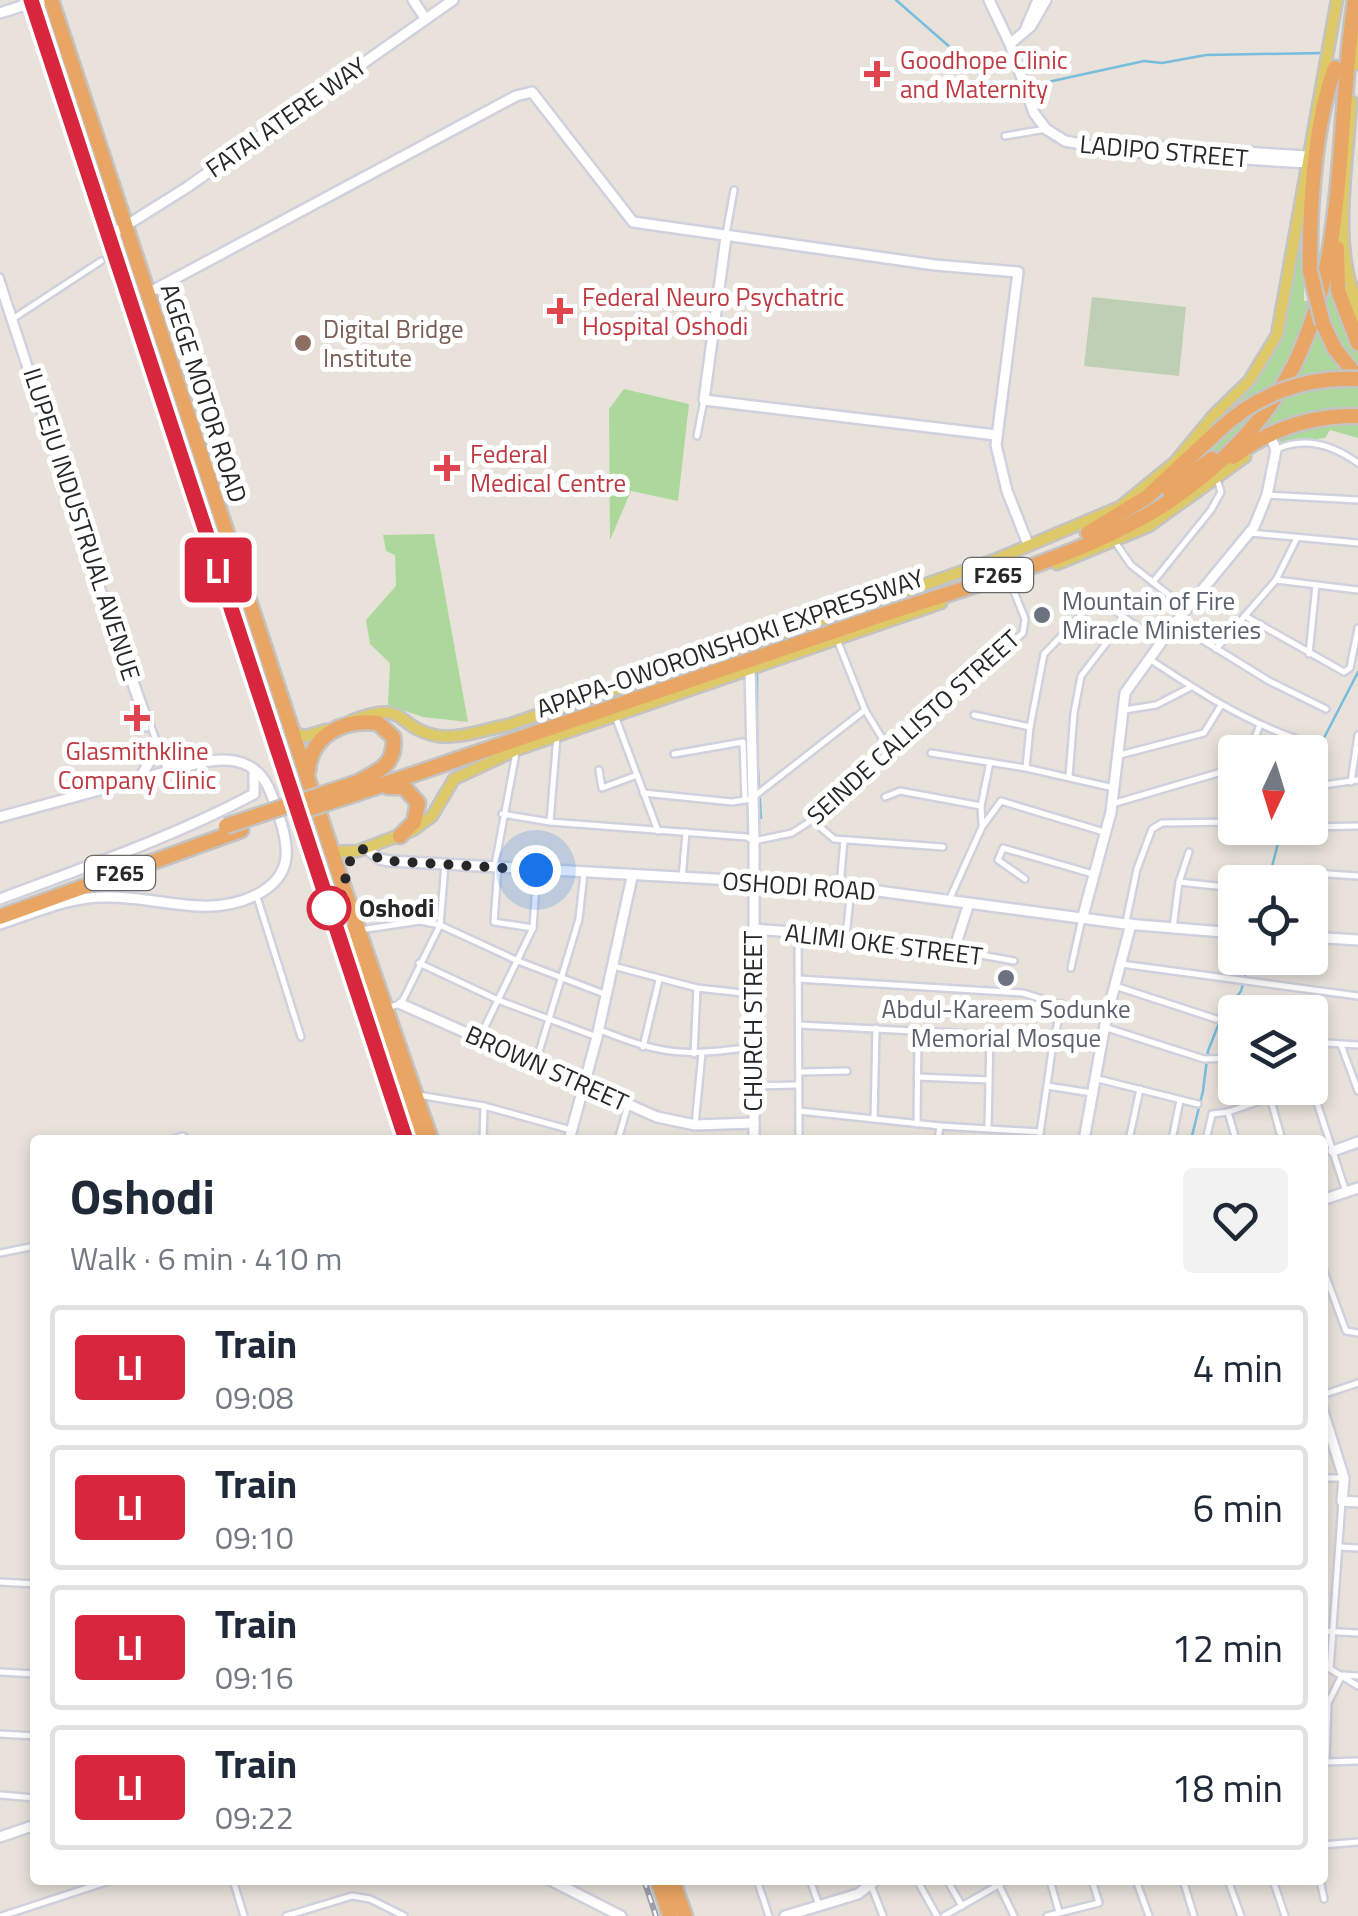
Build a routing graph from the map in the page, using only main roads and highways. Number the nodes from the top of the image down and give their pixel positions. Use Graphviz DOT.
graph roads {
  1 [pos="44,0"];
  2 [pos="1337,0"];
  3 [pos="1346,0"];
  4 [pos="1354,0"];
  5 [pos="1358,34"];
  6 [pos="1343,46"];
  7 [pos="1338,71"];
  8 [pos="1334,225"];
  9 [pos="122,229"];
  10 [pos="1345,269"];
  11 [pos="1358,302"];
  12 [pos="1358,324"];
  13 [pos="1358,343"];
  14 [pos="1358,378"];
  15 [pos="1358,416"];
  16 [pos="1358,424"];
  17 [pos="1210,478"];
  18 [pos="1088,533"];
  19 [pos="900,597"];
  20 [pos="263,654"];
  21 [pos="613,712"];
  22 [pos="293,733"];
  23 [pos="308,775"];
  24 [pos="357,788"];
  25 [pos="400,836"];
  26 [pos="362,849"];
  27 [pos="332,852"];
  28 [pos="345,892"];
  29 [pos="6,913"];
  30 [pos="380,1008"];
  31 [pos="415,1135"];
  32 [pos="429,1135"];
  33 [pos="660,1885"];
  34 [pos="674,1885"];
  35 [pos="670,1916"];
  36 [pos="685,1916"];
  1 -- 9 [label="highway, AGEGE MOTOR ROAD"];
  2 -- 6 [label="main road, APAPA-OWORONSHOKI EXPRESSWAY"];
  3 -- 6 [label="highway, APAPA-OWORONSHOKI EXPRESSWAY / F265"];
  4 -- 6 [label="highway, APAPA-OWORONSHOKI EXPRESSWAY / F265"];
  5 -- 6 [label="main road, APAPA-OWORONSHOKI EXPRESSWAY"];
  6 -- 7 [label="highway, APAPA-OWORONSHOKI EXPRESSWAY / F265"];
  7 -- 8 [label="highway, APAPA-OWORONSHOKI EXPRESSWAY / F265"];
  7 -- 10 [label="main road, APAPA-OWORONSHOKI EXPRESSWAY"];
  7 -- 14 [label="highway, bridge"];
  7 -- 18 [label="highway, APAPA-OWORONSHOKI EXPRESSWAY / F265"];
  7 -- 19 [label="main road, APAPA-OWORONSHOKI EXPRESSWAY"];
  8 -- 13 [label="highway"];
  8 -- 17 [label="highway, APAPA-OWORONSHOKI EXPRESSWAY / F265"];
  9 -- 20 [label="highway, AGEGE MOTOR ROAD"];
  9 -- 20 [label="highway, AGEGE MOTOR ROAD"];
  10 -- 11 [label="main road, APAPA-OWORONSHOKI EXPRESSWAY"];
  10 -- 12 [label="main road"];
  14 -- 18 [label="highway, bridge"];
  15 -- 17 [label="highway"];
  16 -- 17 [label="main road, APAPA-OWORONSHOKI EXPRESSWAY"];
  17 -- 21 [label="highway, APAPA-OWORONSHOKI EXPRESSWAY / F265"];
  17 -- 21 [label="main road, APAPA-OWORONSHOKI EXPRESSWAY"];
  18 -- 19 [label="highway, APAPA-OWORONSHOKI EXPRESSWAY / F265"];
  19 -- 22 [label="main road, APAPA-OWORONSHOKI EXPRESSWAY"];
  19 -- 24 [label="highway, APAPA-OWORONSHOKI EXPRESSWAY / F265"];
  20 -- 22 [label="highway, AGEGE MOTOR ROAD"];
  20 -- 30 [label="highway, AGEGE MOTOR ROAD"];
  21 -- 24 [label="highway, APAPA-OWORONSHOKI EXPRESSWAY / F265"];
  21 -- 25 [label="main road, APAPA-OWORONSHOKI EXPRESSWAY"];
  22 -- 23 [label="highway, AGEGE MOTOR ROAD"];
  23 -- 24 [label="highway"];
  23 -- 27 [label="highway, AGEGE MOTOR ROAD"];
  24 -- 25 [label="highway"];
  24 -- 29 [label="highway, APAPA-OWORONSHOKI EXPRESSWAY / F265, bridge"];
  25 -- 26 [label="main road, APAPA-OWORONSHOKI EXPRESSWAY"];
  26 -- 27 [label="main road, APAPA-OWORONSHOKI EXPRESSWAY"];
  26 -- 28 [label="main road"];
  27 -- 28 [label="highway, AGEGE MOTOR ROAD"];
  28 -- 30 [label="highway, AGEGE MOTOR ROAD"];
  30 -- 31 [label="highway, AGEGE MOTOR ROAD"];
  30 -- 32 [label="highway, AGEGE MOTOR ROAD"];
  33 -- 35 [label="highway"];
  34 -- 36 [label="highway"];
}
